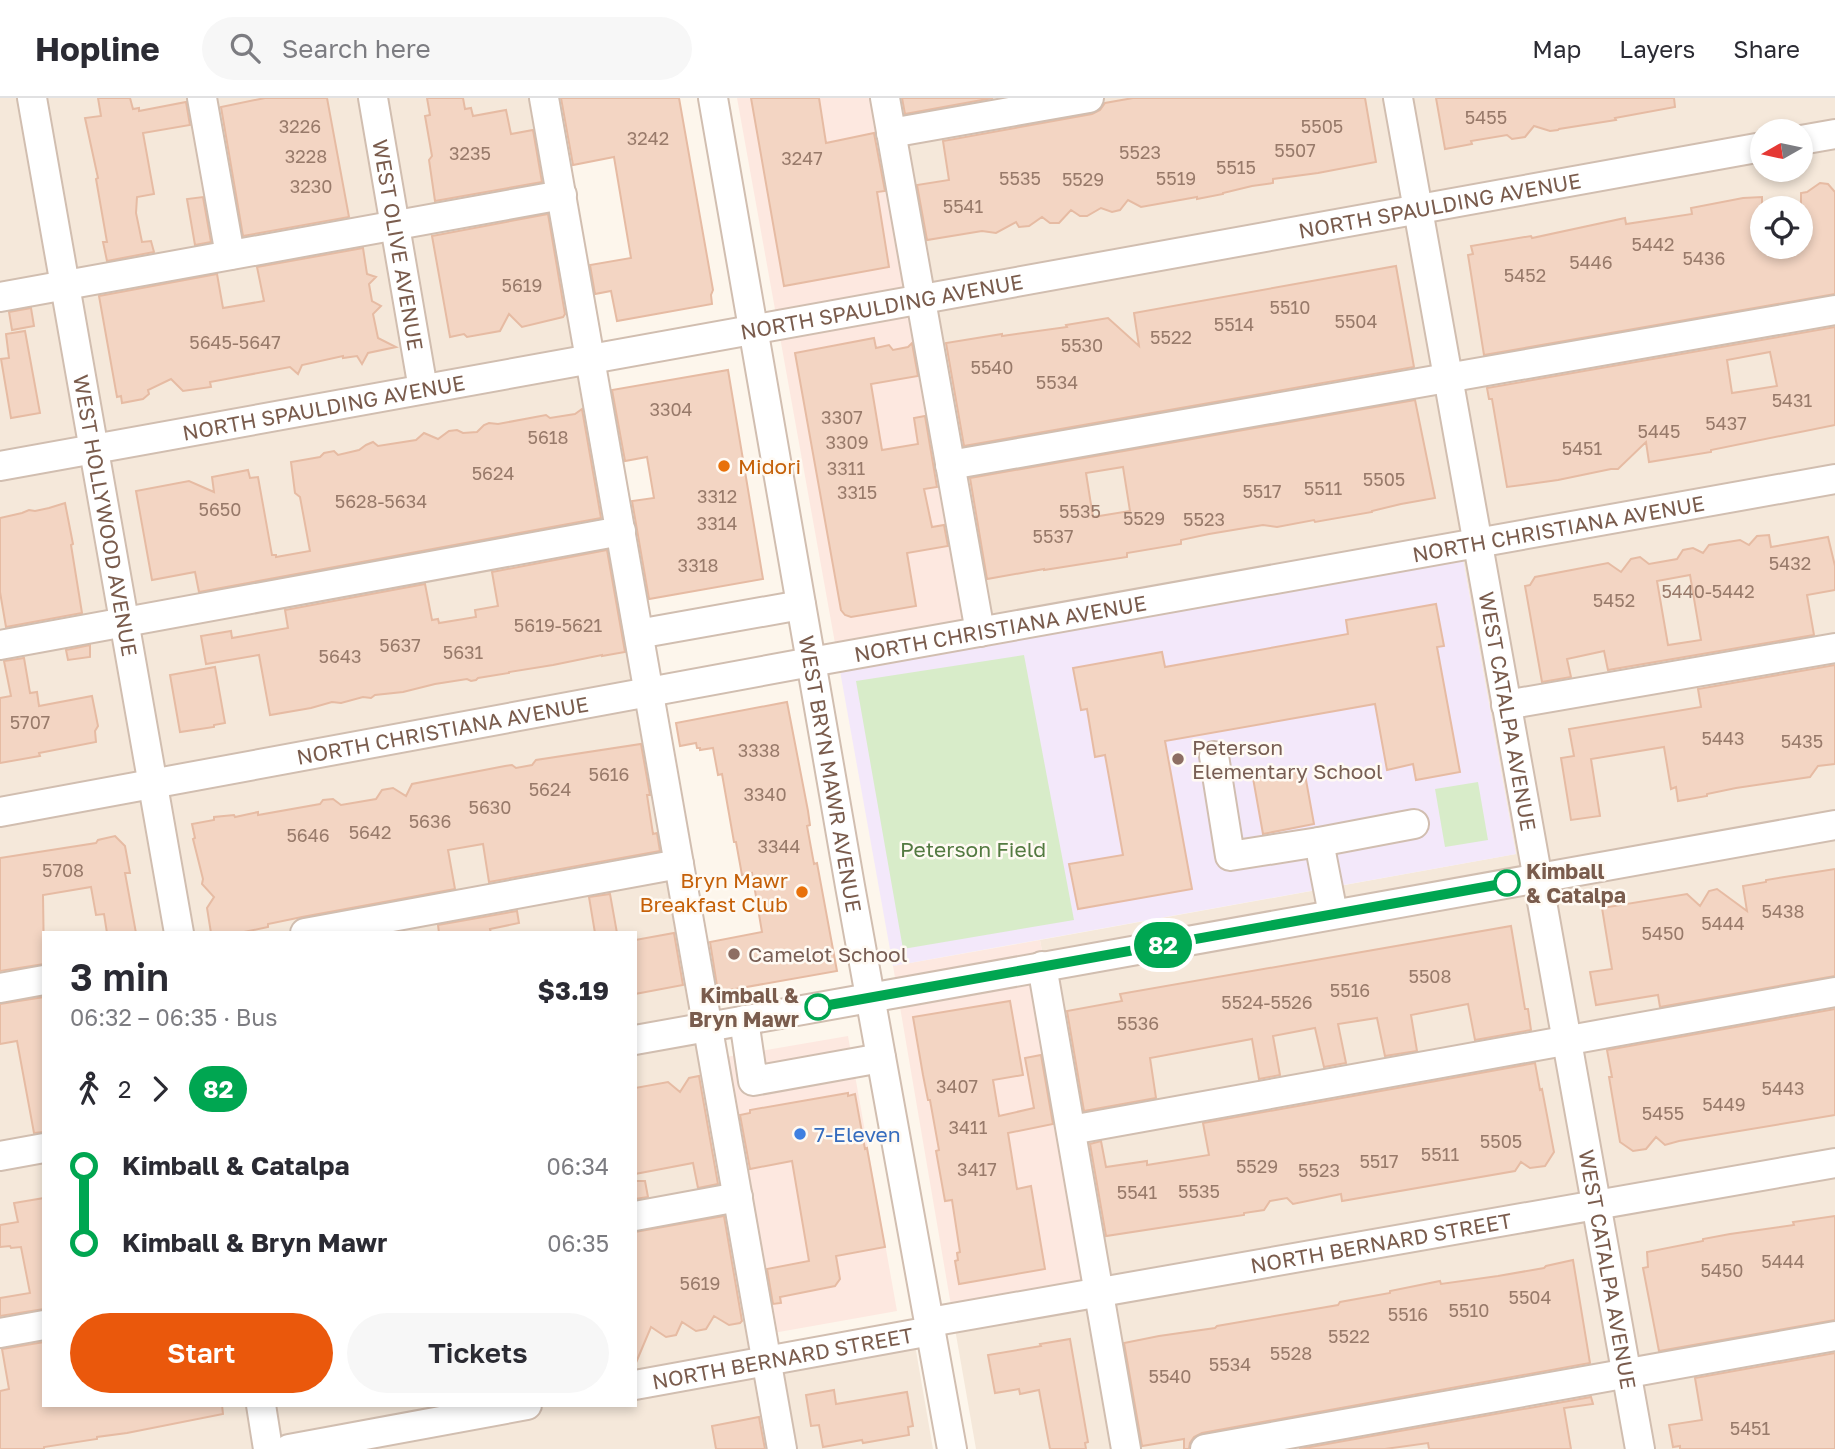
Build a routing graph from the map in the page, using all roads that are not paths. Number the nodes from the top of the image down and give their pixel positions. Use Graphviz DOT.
graph roads {
  1 [pos="32,98"];
  2 [pos="202,98"];
  3 [pos="373,98"];
  4 [pos="544,98"];
  5 [pos="713,98"];
  6 [pos="885,98"];
  7 [pos="1089,98"];
  8 [pos="1398,98"];
  9 [pos="891,134"];
  10 [pos="1835,134"];
  11 [pos="1813,138"];
  12 [pos="1750,149"];
  13 [pos="562,195"];
  14 [pos="1417,209"];
  15 [pos="395,226"];
  16 [pos="230,255"];
  17 [pos="65,285"];
  18 [pos="0,297"];
  19 [pos="920,299"];
  20 [pos="1835,310"];
  21 [pos="754,329"];
  22 [pos="591,358"];
  23 [pos="1448,378"];
  24 [pos="423,389"];
  25 [pos="95,449"];
  26 [pos="950,465"];
  27 [pos="0,466"];
  28 [pos="1835,479"];
  29 [pos="621,531"];
  30 [pos="1477,543"];
  31 [pos="801,605"];
  32 [pos="124,622"];
  33 [pos="649,632"];
  34 [pos="980,632"];
  35 [pos="0,645"];
  36 [pos="1835,648"];
  37 [pos="811,662"];
  38 [pos="649,692"];
  39 [pos="1507,705"];
  40 [pos="1214,757"];
  41 [pos="152,784"];
  42 [pos="0,812"];
  43 [pos="1414,824"];
  44 [pos="1835,825"];
  45 [pos="1320,842"];
  46 [pos="679,864"];
  47 [pos="1538,878"];
  48 [pos="1333,914"];
  49 [pos="179,931"];
  50 [pos="315,931"];
  51 [pos="1042,966"];
  52 [pos="42,980"];
  53 [pos="0,988"];
  54 [pos="1835,992"];
  55 [pos="870,997"];
  56 [pos="744,1020"];
  57 [pos="708,1027"];
  58 [pos="637,1040"];
  59 [pos="1567,1041"];
  60 [pos="881,1058"];
  61 [pos="1071,1130"];
  62 [pos="42,1148"];
  63 [pos="0,1156"];
  64 [pos="1835,1163"];
  65 [pos="738,1197"];
  66 [pos="1597,1205"];
  67 [pos="637,1216"];
  68 [pos="1098,1292"];
  69 [pos="42,1325"];
  70 [pos="930,1326"];
  71 [pos="0,1333"];
  72 [pos="1835,1336"];
  73 [pos="767,1361"];
  74 [pos="1627,1373"];
  75 [pos="637,1385"];
  76 [pos="261,1407"];
  77 [pos="516,1407"];
  78 [pos="268,1449"];
  79 [pos="289,1449"];
  80 [pos="782,1449"];
  81 [pos="953,1449"];
  82 [pos="1126,1449"];
  83 [pos="1205,1449"];
  84 [pos="1640,1449"];
  1 -- 17 [label="street, WEST HOLLYWOOD AVENUE"];
  2 -- 16 [label="street"];
  3 -- 15 [label="street, WEST OLIVE AVENUE"];
  4 -- 13 [label="street"];
  5 -- 21 [label="street, WEST BRYN MAWR AVENUE"];
  6 -- 9 [label="street"];
  7 -- 9 [label="street"];
  8 -- 14 [label="street, WEST CATALPA AVENUE"];
  9 -- 19 [label="street"];
  10 -- 11 [label="street"];
  12 -- 14 [label="street, NORTH SPAULDING AVENUE"];
  13 -- 15 [label="street"];
  13 -- 22 [label="street"];
  14 -- 19 [label="street, NORTH SPAULDING AVENUE"];
  14 -- 23 [label="street, WEST CATALPA AVENUE"];
  15 -- 16 [label="street"];
  15 -- 24 [label="street, WEST OLIVE AVENUE"];
  16 -- 17 [label="street"];
  17 -- 18 [label="street"];
  17 -- 25 [label="street, WEST HOLLYWOOD AVENUE"];
  19 -- 21 [label="street, NORTH SPAULDING AVENUE"];
  19 -- 26 [label="street"];
  20 -- 23 [label="street"];
  21 -- 22 [label="street, NORTH SPAULDING AVENUE"];
  21 -- 31 [label="street, WEST BRYN MAWR AVENUE"];
  22 -- 24 [label="street, NORTH SPAULDING AVENUE"];
  22 -- 29 [label="street"];
  23 -- 26 [label="street"];
  23 -- 30 [label="street, WEST CATALPA AVENUE"];
  24 -- 25 [label="street, NORTH SPAULDING AVENUE"];
  25 -- 27 [label="street, NORTH SPAULDING AVENUE"];
  25 -- 32 [label="street, WEST HOLLYWOOD AVENUE"];
  26 -- 34 [label="street"];
  28 -- 30 [label="street, NORTH CHRISTIANA AVENUE"];
  29 -- 32 [label="street"];
  29 -- 38 [label="street"];
  30 -- 34 [label="street, NORTH CHRISTIANA AVENUE"];
  30 -- 39 [label="street, WEST CATALPA AVENUE"];
  31 -- 33 [label="street"];
  31 -- 37 [label="street, WEST BRYN MAWR AVENUE"];
  32 -- 35 [label="street"];
  32 -- 41 [label="street, WEST HOLLYWOOD AVENUE"];
  34 -- 37 [label="street, NORTH CHRISTIANA AVENUE"];
  36 -- 39 [label="street"];
  37 -- 38 [label="street, NORTH CHRISTIANA AVENUE"];
  37 -- 55 [label="street, WEST BRYN MAWR AVENUE"];
  38 -- 41 [label="street, NORTH CHRISTIANA AVENUE"];
  38 -- 46 [label="street"];
  39 -- 47 [label="street, WEST CATALPA AVENUE"];
  40 -- 45 [label="street"];
  41 -- 42 [label="street, NORTH CHRISTIANA AVENUE"];
  41 -- 49 [label="street, WEST HOLLYWOOD AVENUE"];
  43 -- 45 [label="street"];
  44 -- 47 [label="street"];
  45 -- 48 [label="street"];
  46 -- 50 [label="street"];
  46 -- 57 [label="street"];
  47 -- 48 [label="street"];
  47 -- 59 [label="street, WEST CATALPA AVENUE"];
  48 -- 51 [label="street"];
  51 -- 55 [label="street"];
  51 -- 61 [label="street"];
  52 -- 53 [label="street"];
  54 -- 59 [label="street"];
  55 -- 56 [label="street"];
  55 -- 60 [label="street, WEST BRYN MAWR AVENUE"];
  56 -- 57 [label="street"];
  56 -- 60 [label="street"];
  57 -- 58 [label="street"];
  57 -- 65 [label="street"];
  59 -- 61 [label="street"];
  59 -- 66 [label="street, WEST CATALPA AVENUE"];
  60 -- 70 [label="street, WEST BRYN MAWR AVENUE"];
  61 -- 68 [label="street"];
  62 -- 63 [label="street"];
  64 -- 66 [label="street, NORTH BERNARD STREET"];
  65 -- 67 [label="street"];
  65 -- 73 [label="street"];
  66 -- 68 [label="street, NORTH BERNARD STREET"];
  66 -- 74 [label="street, WEST CATALPA AVENUE"];
  68 -- 70 [label="street, NORTH BERNARD STREET"];
  68 -- 82 [label="street"];
  69 -- 71 [label="street"];
  70 -- 73 [label="street, NORTH BERNARD STREET"];
  70 -- 81 [label="street, WEST BRYN MAWR AVENUE"];
  72 -- 74 [label="street"];
  73 -- 75 [label="street, NORTH BERNARD STREET"];
  73 -- 80 [label="street"];
  74 -- 83 [label="street"];
  74 -- 84 [label="street, WEST CATALPA AVENUE"];
  76 -- 78 [label="street"];
  77 -- 79 [label="street"];
}
